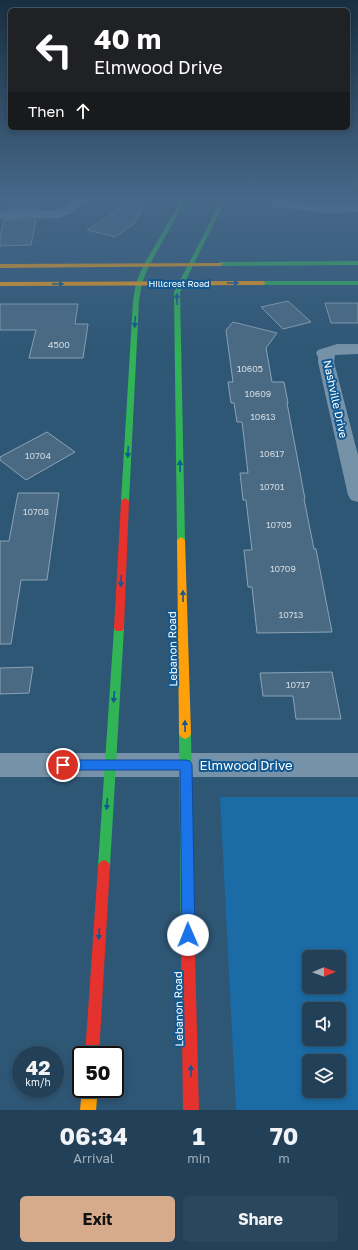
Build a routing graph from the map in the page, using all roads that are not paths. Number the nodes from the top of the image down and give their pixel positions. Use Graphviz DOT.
graph roads {
  1 [pos="155,251"];
  2 [pos="198,251"];
  3 [pos="358,263"];
  4 [pos="191,265"];
  5 [pos="0,266"];
  6 [pos="146,266"];
  7 [pos="139,283"];
  8 [pos="180,283"];
  9 [pos="358,283"];
  10 [pos="0,284"];
  11 [pos="358,349"];
  12 [pos="358,495"];
  13 [pos="0,765"];
  14 [pos="110,765"];
  15 [pos="186,765"];
  16 [pos="358,765"];
  17 [pos="93,1046"];
  18 [pos="89,1098"];
  19 [pos="88,1110"];
  20 [pos="191,1110"];
  1 -- 6 [label="main road"];
  2 -- 4 [label="main road, Lebanon Road"];
  3 -- 4 [label="main road, Hillcrest Road"];
  4 -- 6 [label="main road, Hillcrest Road"];
  4 -- 8 [label="main road, Lebanon Road"];
  5 -- 6 [label="main road, Hillcrest Road"];
  6 -- 7 [label="main road"];
  7 -- 8 [label="main road, Hillcrest Road"];
  10 -- 7 [label="main road, Hillcrest Road, one-way"];
  7 -- 14 [label="main road, one-way"];
  8 -- 9 [label="main road, Hillcrest Road, one-way"];
  15 -- 8 [label="main road, Lebanon Road, one-way"];
  11 -- 12 [label="street, Nashville Drive"];
  13 -- 14 [label="street, Elmwood Drive"];
  14 -- 15 [label="street, Elmwood Drive"];
  14 -- 17 [label="main road, one-way"];
  15 -- 16 [label="street, Elmwood Drive"];
  20 -- 15 [label="main road, Lebanon Road, one-way"];
  18 -- 19 [label="main road"];
}
